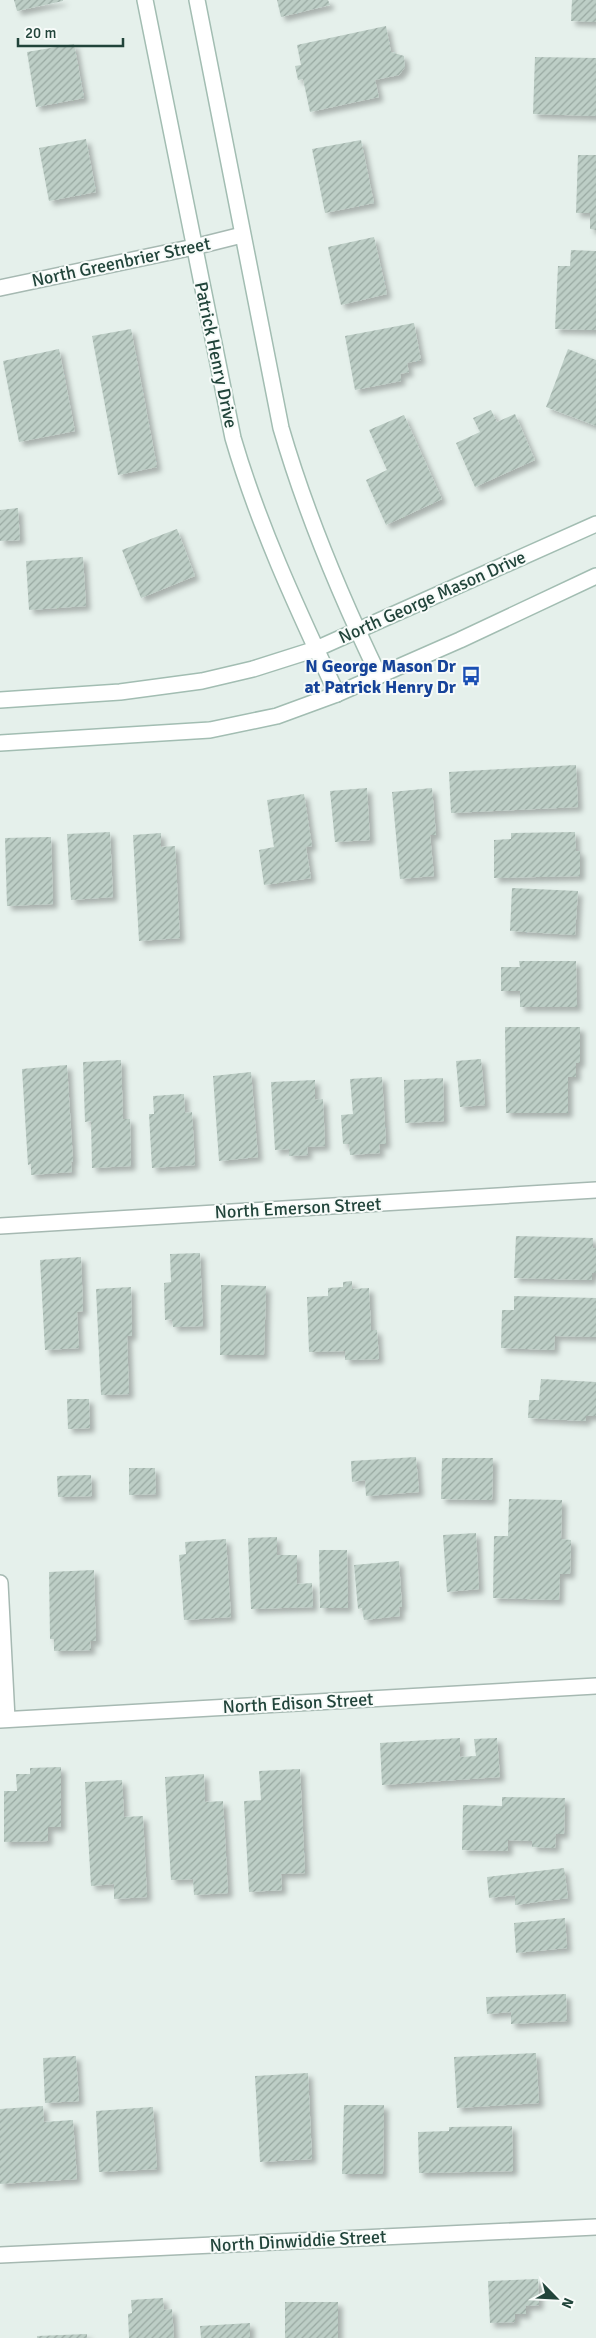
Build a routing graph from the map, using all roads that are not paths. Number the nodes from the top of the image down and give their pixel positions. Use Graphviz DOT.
graph roads {
  1 [pos="145,0"];
  2 [pos="197,0"];
  3 [pos="242,235"];
  4 [pos="194,247"];
  5 [pos="0,288"];
  6 [pos="596,524"];
  7 [pos="596,576"];
  8 [pos="357,630"];
  9 [pos="316,649"];
  10 [pos="378,676"];
  11 [pos="337,694"];
  12 [pos="0,700"];
  13 [pos="0,743"];
  14 [pos="596,1190"];
  15 [pos="0,1226"];
  16 [pos="0,1583"];
  17 [pos="596,1686"];
  18 [pos="3,1719"];
  19 [pos="596,2227"];
  20 [pos="0,2255"];
  1 -- 4 [label="street, Patrick Henry Drive"];
  2 -- 3 [label="street"];
  3 -- 4 [label="street, North Greenbrier Street"];
  3 -- 8 [label="street"];
  4 -- 5 [label="street, North Greenbrier Street"];
  4 -- 9 [label="street, Patrick Henry Drive"];
  6 -- 8 [label="street, North George Mason Drive"];
  7 -- 10 [label="street"];
  8 -- 9 [label="street, North George Mason Drive"];
  8 -- 10 [label="street"];
  9 -- 11 [label="street, Patrick Henry Drive"];
  9 -- 12 [label="street, North George Mason Drive"];
  10 -- 11 [label="street"];
  11 -- 13 [label="street"];
  14 -- 15 [label="street, North Emerson Street"];
  16 -- 18 [label="street"];
  17 -- 18 [label="street, North Edison Street"];
  19 -- 20 [label="street, North Dinwiddie Street"];
}
